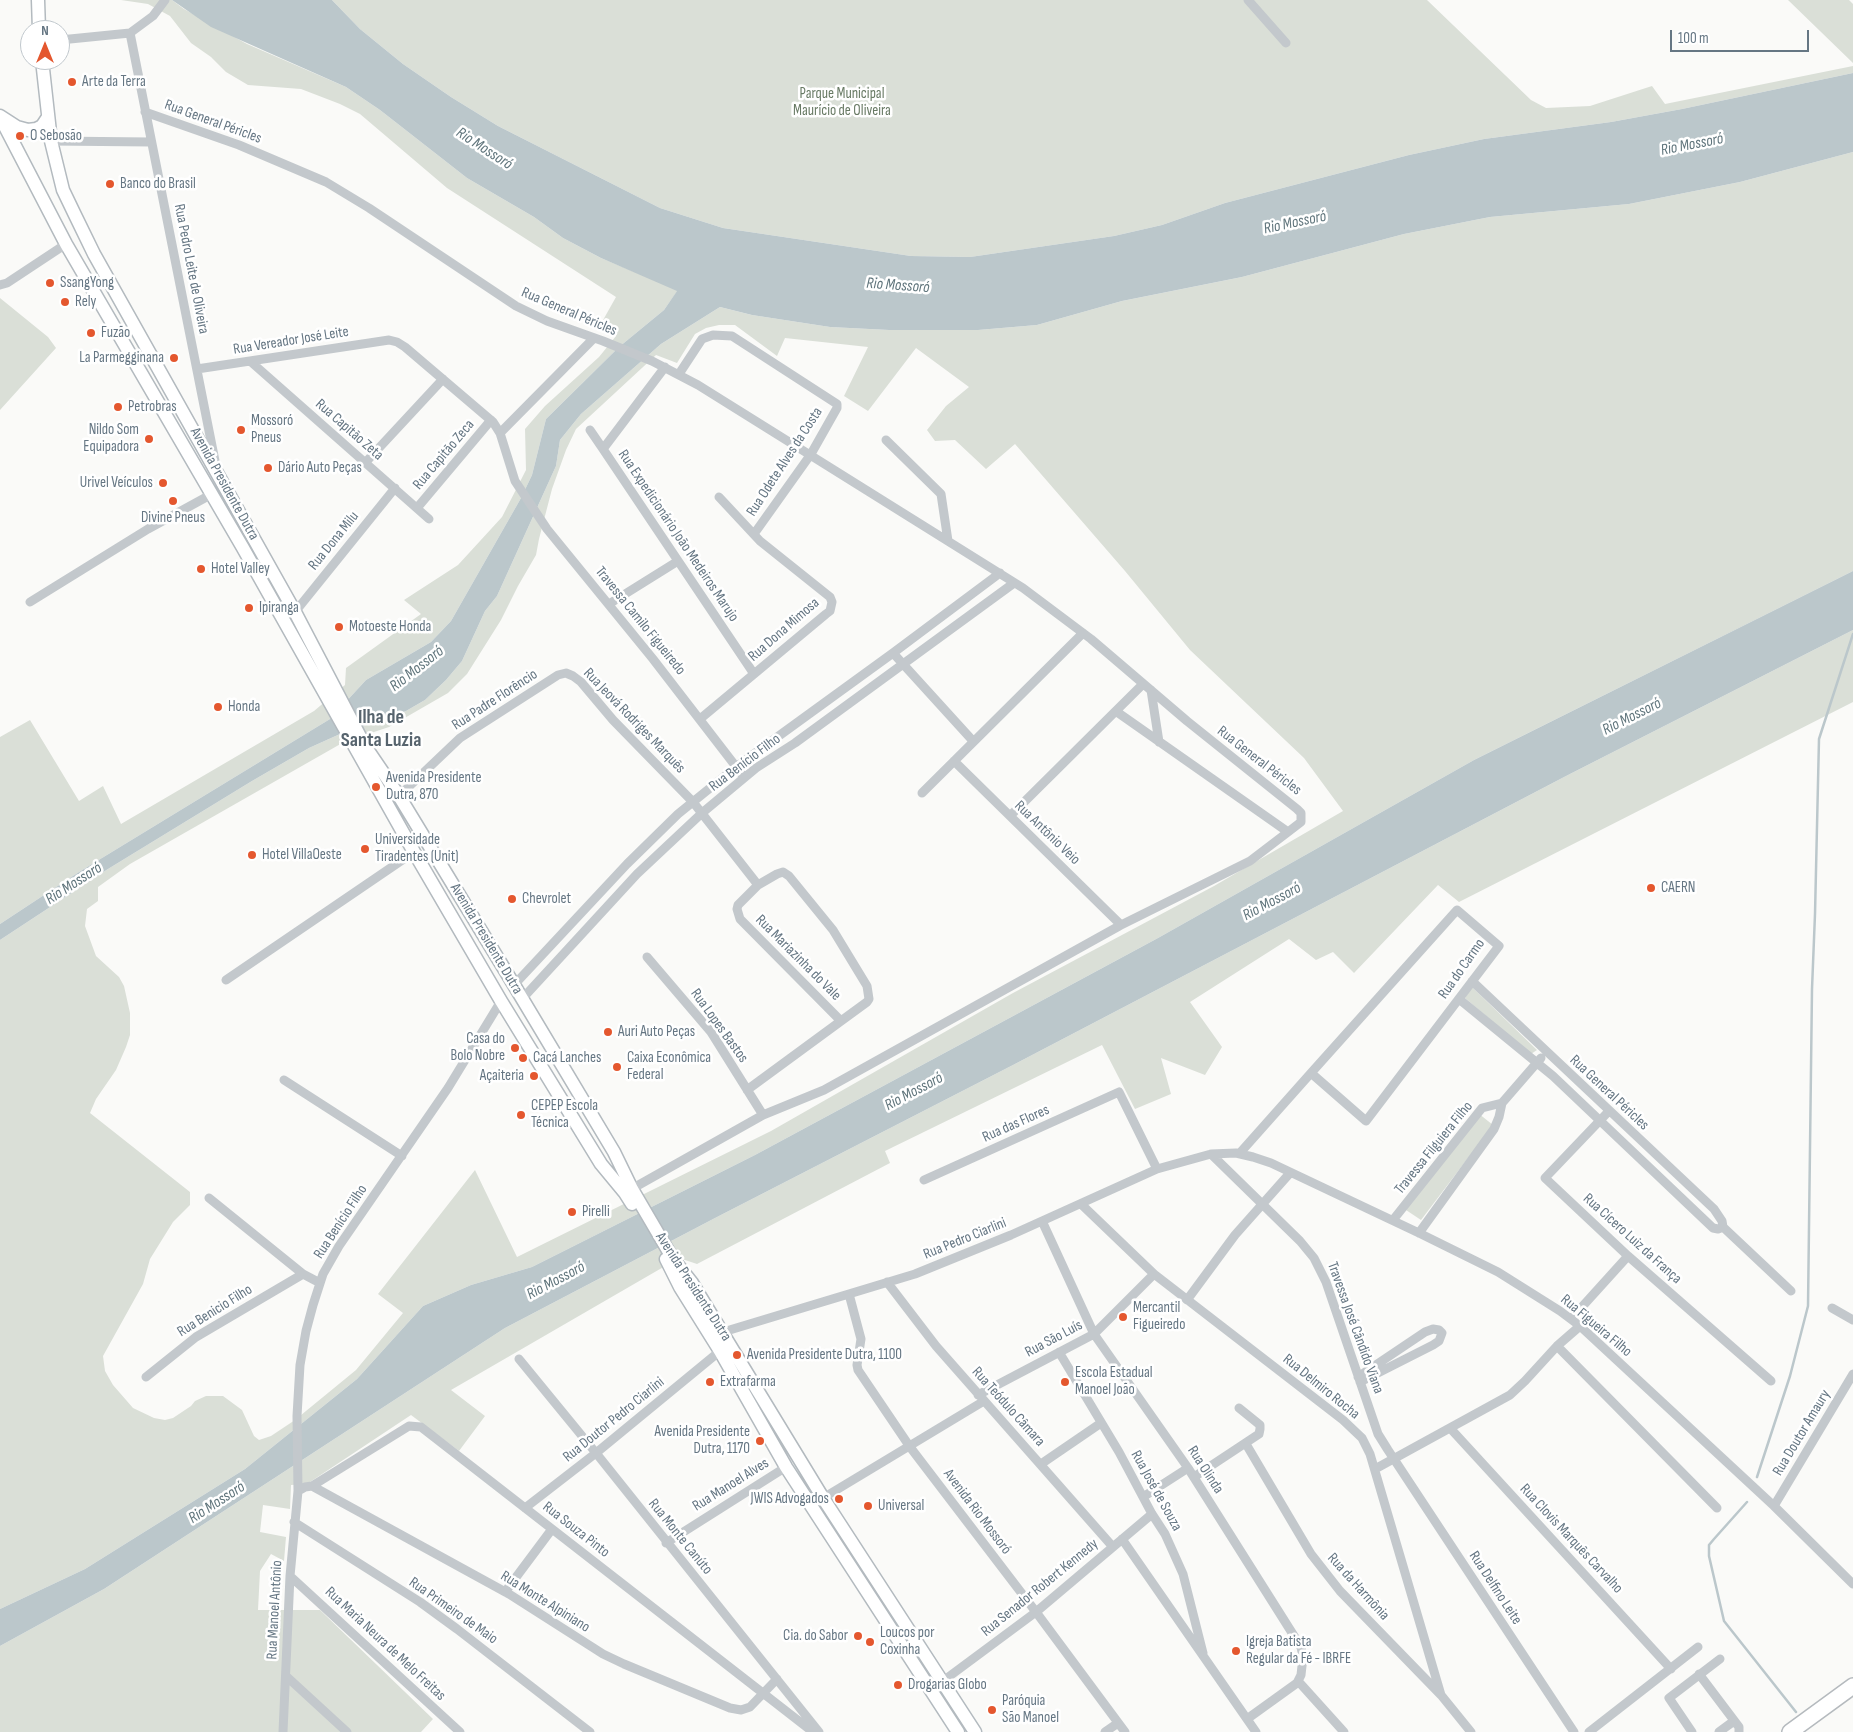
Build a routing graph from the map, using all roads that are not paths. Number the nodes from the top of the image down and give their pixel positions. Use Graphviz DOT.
graph roads {
  1 [pos="38,0"];
  2 [pos="1248,0"];
  3 [pos="164,3"];
  4 [pos="39,20"];
  5 [pos="130,33"];
  6 [pos="70,39"];
  7 [pos="1286,43"];
  8 [pos="43,70"];
  9 [pos="146,112"];
  10 [pos="0,117"];
  11 [pos="48,117"];
  12 [pos="50,141"];
  13 [pos="151,142"];
  14 [pos="66,244"];
  15 [pos="94,254"];
  16 [pos="78,264"];
  17 [pos="0,285"];
  18 [pos="594,338"];
  19 [pos="389,340"];
  20 [pos="250,361"];
  21 [pos="665,368"];
  22 [pos="197,369"];
  23 [pos="679,374"];
  24 [pos="443,379"];
  25 [pos="491,420"];
  26 [pos="590,430"];
  27 [pos="500,433"];
  28 [pos="886,440"];
  29 [pos="603,449"];
  30 [pos="810,454"];
  31 [pos="366,462"];
  32 [pos="217,471"];
  33 [pos="395,488"];
  34 [pos="212,494"];
  35 [pos="718,496"];
  36 [pos="417,508"];
  37 [pos="429,519"];
  38 [pos="754,534"];
  39 [pos="256,541"];
  40 [pos="948,541"];
  41 [pos="243,548"];
  42 [pos="678,561"];
  43 [pos="1000,573"];
  44 [pos="1014,583"];
  45 [pos="30,602"];
  46 [pos="609,604"];
  47 [pos="295,612"];
  48 [pos="1083,632"];
  49 [pos="893,654"];
  50 [pos="903,664"];
  51 [pos="566,674"];
  52 [pos="754,674"];
  53 [pos="1143,684"];
  54 [pos="1151,690"];
  55 [pos="331,694"];
  56 [pos="1117,712"];
  57 [pos="700,719"];
  58 [pos="973,741"];
  59 [pos="1159,742"];
  60 [pos="361,748"];
  61 [pos="954,761"];
  62 [pos="736,767"];
  63 [pos="744,777"];
  64 [pos="922,792"];
  65 [pos="399,796"];
  66 [pos="693,802"];
  67 [pos="702,812"];
  68 [pos="1010,816"];
  69 [pos="1288,832"];
  70 [pos="640,851"];
  71 [pos="414,852"];
  72 [pos="650,861"];
  73 [pos="758,885"];
  74 [pos="470,912"];
  75 [pos="454,920"];
  76 [pos="1121,925"];
  77 [pos="568,928"];
  78 [pos="578,937"];
  79 [pos="647,957"];
  80 [pos="226,980"];
  81 [pos="1472,981"];
  82 [pos="514,985"];
  83 [pos="522,999"];
  84 [pos="1459,999"];
  85 [pos="500,1001"];
  86 [pos="841,1021"];
  87 [pos="1546,1052"];
  88 [pos="1537,1063"];
  89 [pos="1311,1073"];
  90 [pos="284,1080"];
  91 [pos="747,1090"];
  92 [pos="1502,1103"];
  93 [pos="1609,1111"];
  94 [pos="762,1115"];
  95 [pos="1601,1120"];
  96 [pos="1210,1154"];
  97 [pos="1239,1154"];
  98 [pos="402,1156"];
  99 [pos="1157,1169"];
  100 [pos="1290,1173"];
  101 [pos="924,1180"];
  102 [pos="630,1194"];
  103 [pos="209,1198"];
  104 [pos="1081,1204"];
  105 [pos="1263,1204"];
  106 [pos="1393,1220"];
  107 [pos="1042,1221"];
  108 [pos="1723,1227"];
  109 [pos="1419,1233"];
  110 [pos="1628,1256"];
  111 [pos="671,1261"];
  112 [pos="303,1274"];
  113 [pos="1154,1274"];
  114 [pos="320,1282"];
  115 [pos="887,1282"];
  116 [pos="1791,1291"];
  117 [pos="849,1294"];
  118 [pos="1187,1300"];
  119 [pos="1832,1308"];
  120 [pos="1571,1320"];
  121 [pos="1853,1320"];
  122 [pos="1580,1326"];
  123 [pos="722,1332"];
  124 [pos="1094,1334"];
  125 [pos="1557,1346"];
  126 [pos="720,1352"];
  127 [pos="1059,1352"];
  128 [pos="519,1359"];
  129 [pos="1853,1374"];
  130 [pos="146,1377"];
  131 [pos="1359,1380"];
  132 [pos="1771,1381"];
  133 [pos="981,1398"];
  134 [pos="1239,1408"];
  135 [pos="1101,1423"];
  136 [pos="1450,1428"];
  137 [pos="1246,1444"];
  138 [pos="910,1447"];
  139 [pos="596,1453"];
  140 [pos="1393,1459"];
  141 [pos="1041,1464"];
  142 [pos="786,1467"];
  143 [pos="1188,1468"];
  144 [pos="1375,1469"];
  145 [pos="1194,1477"];
  146 [pos="312,1486"];
  147 [pos="298,1491"];
  148 [pos="1143,1497"];
  149 [pos="823,1498"];
  150 [pos="1774,1506"];
  151 [pos="525,1508"];
  152 [pos="1717,1508"];
  153 [pos="1152,1514"];
  154 [pos="294,1522"];
  155 [pos="552,1529"];
  156 [pos="1122,1539"];
  157 [pos="666,1543"];
  158 [pos="1113,1547"];
  159 [pos="290,1576"];
  160 [pos="1851,1579"];
  161 [pos="881,1587"];
  162 [pos="505,1592"];
  163 [pos="868,1596"];
  164 [pos="1036,1612"];
  165 [pos="1698,1648"];
  166 [pos="1202,1653"];
  167 [pos="1720,1659"];
  168 [pos="1671,1668"];
  169 [pos="1699,1674"];
  170 [pos="286,1676"];
  171 [pos="777,1679"];
  172 [pos="943,1681"];
  173 [pos="1298,1681"];
  174 [pos="1853,1686"];
  175 [pos="763,1694"];
  176 [pos="1441,1695"];
  177 [pos="1247,1719"];
  178 [pos="1734,1721"];
  179 [pos="1118,1723"];
  180 [pos="1724,1731"];
  181 [pos="283,1732"];
  182 [pos="347,1732"];
  183 [pos="460,1732"];
  184 [pos="590,1732"];
  185 [pos="813,1732"];
  186 [pos="819,1732"];
  187 [pos="958,1732"];
  188 [pos="975,1732"];
  189 [pos="1105,1732"];
  190 [pos="1125,1732"];
  191 [pos="1256,1732"];
  192 [pos="1344,1732"];
  193 [pos="1471,1732"];
  194 [pos="1574,1732"];
  195 [pos="1588,1732"];
  196 [pos="1692,1732"];
  197 [pos="1739,1732"];
  198 [pos="1790,1732"];
  1 -- 4 [label="main road"];
  2 -- 7 [label="street"];
  3 -- 5 [label="street"];
  5 -- 6 [label="street"];
  5 -- 9 [label="street, Rua Pedro Leite de Oliveira"];
  8 -- 11 [label="main road, Avenida Presidente Dutra"];
  9 -- 13 [label="street, Rua Pedro Leite de Oliveira"];
  9 -- 18 [label="street, Rua General Péricles"];
  10 -- 11 [label="main road"];
  10 -- 14 [label="main road, Avenida Presidente Dutra"];
  11 -- 12 [label="main road, Avenida Presidente Dutra"];
  12 -- 13 [label="street"];
  12 -- 15 [label="main road, Avenida Presidente Dutra"];
  13 -- 22 [label="street, Rua Pedro Leite de Oliveira"];
  14 -- 16 [label="main road, Avenida Presidente Dutra"];
  14 -- 17 [label="street"];
  15 -- 16 [label="main road"];
  15 -- 32 [label="main road, Avenida Presidente Dutra"];
  16 -- 34 [label="main road, Avenida Presidente Dutra"];
  18 -- 21 [label="street, Rua General Péricles"];
  18 -- 27 [label="street"];
  19 -- 20 [label="street, Rua Vereador José Leite"];
  19 -- 24 [label="street, Travessa Camilo Figueiredo"];
  20 -- 22 [label="street, Rua Vereador José Leite"];
  20 -- 31 [label="street, Rua Capitão Zeta"];
  21 -- 23 [label="street, Rua General Péricles"];
  21 -- 29 [label="street, Rua Expedicionário João Medeiros Marujo"];
  22 -- 32 [label="street, Rua Pedro Leite de Oliveira"];
  23 -- 30 [label="street, Rua General Péricles"];
  23 -- 30 [label="street, Rua Odete Alves da Costa"];
  24 -- 25 [label="street, Travessa Camilo Figueiredo"];
  24 -- 31 [label="street"];
  25 -- 27 [label="street, Travessa Camilo Figueiredo"];
  25 -- 36 [label="street, Rua Capitão Zeca"];
  26 -- 29 [label="street"];
  27 -- 46 [label="street, Travessa Camilo Figueiredo"];
  28 -- 40 [label="street"];
  29 -- 42 [label="street, Rua Expedicionário João Medeiros Marujo"];
  30 -- 38 [label="street, Rua Odete Alves da Costa"];
  30 -- 40 [label="street, Rua General Péricles"];
  31 -- 33 [label="street, Rua Capitão Zeta"];
  32 -- 39 [label="main road, Avenida Presidente Dutra"];
  33 -- 36 [label="street, Rua Capitão Zeta"];
  33 -- 47 [label="street, Rua Dona Milu"];
  34 -- 41 [label="main road, Avenida Presidente Dutra"];
  34 -- 45 [label="street"];
  35 -- 38 [label="street, Rua Dona Mimosa"];
  36 -- 37 [label="street, Rua Capitão Zeta"];
  38 -- 52 [label="street, Rua Dona Mimosa"];
  39 -- 41 [label="main road"];
  39 -- 47 [label="main road, Avenida Presidente Dutra"];
  40 -- 43 [label="street, Rua General Péricles"];
  41 -- 55 [label="main road, Avenida Presidente Dutra"];
  42 -- 46 [label="street"];
  42 -- 52 [label="street, Rua Expedicionário João Medeiros Marujo"];
  43 -- 44 [label="street, Rua General Péricles"];
  43 -- 49 [label="street, Rua Benício Filho"];
  44 -- 48 [label="street, Rua General Péricles"];
  44 -- 50 [label="street, Rua Benício Filho"];
  46 -- 57 [label="street, Travessa Camilo Figueiredo"];
  47 -- 55 [label="main road, Avenida Presidente Dutra"];
  48 -- 53 [label="street, Rua General Péricles"];
  48 -- 58 [label="street"];
  49 -- 50 [label="street"];
  49 -- 62 [label="street, Rua Benício Filho"];
  50 -- 58 [label="street"];
  50 -- 63 [label="street, Rua Benício Filho"];
  51 -- 65 [label="street, Rua Padre Florêncio"];
  51 -- 66 [label="street, Rua Jeová Rodriges Marquês"];
  52 -- 57 [label="street, Rua Dona Mimosa"];
  53 -- 54 [label="street, Rua General Péricles"];
  53 -- 56 [label="street"];
  54 -- 59 [label="street"];
  54 -- 69 [label="street, Rua General Péricles"];
  55 -- 60 [label="main road, Avenida Presidente Dutra"];
  56 -- 59 [label="street"];
  56 -- 68 [label="street"];
  57 -- 62 [label="street, Travessa Camilo Figueiredo"];
  58 -- 61 [label="street"];
  59 -- 69 [label="street"];
  60 -- 65 [label="main road, Avenida Presidente Dutra"];
  60 -- 71 [label="main road, Avenida Presidente Dutra"];
  61 -- 64 [label="street"];
  61 -- 68 [label="street, Rua Antônio Veio"];
  62 -- 63 [label="street, Travessa Camilo Figueiredo"];
  62 -- 66 [label="street, Rua Benício Filho"];
  63 -- 67 [label="street, Rua Benício Filho"];
  65 -- 74 [label="main road, Avenida Presidente Dutra"];
  66 -- 67 [label="street, Rua Jeová Rodriges Marquês"];
  66 -- 70 [label="street, Rua Benício Filho"];
  67 -- 72 [label="street, Rua Benício Filho"];
  67 -- 73 [label="street, Rua Jeová Rodriges Marquês"];
  68 -- 76 [label="street, Rua Antônio Veio"];
  69 -- 76 [label="street"];
  70 -- 72 [label="street"];
  70 -- 77 [label="street, Rua Benício Filho"];
  71 -- 75 [label="main road, Avenida Presidente Dutra"];
  71 -- 80 [label="street"];
  72 -- 78 [label="street, Rua Benício Filho"];
  73 -- 86 [label="street, Rua Mariazinha do Vale"];
  73 -- 86 [label="street"];
  74 -- 75 [label="main road"];
  74 -- 82 [label="main road, Avenida Presidente Dutra"];
  75 -- 85 [label="main road, Avenida Presidente Dutra"];
  76 -- 94 [label="street"];
  77 -- 78 [label="street"];
  77 -- 82 [label="street, Rua Benício Filho"];
  78 -- 83 [label="street, Rua Benício Filho"];
  79 -- 91 [label="street, Rua Lopes Bastos"];
  81 -- 84 [label="street, Rua do Carmo"];
  81 -- 87 [label="street, Rua General Péricles"];
  81 -- 89 [label="street, Rua do Carmo"];
  82 -- 83 [label="main road, Avenida Presidente Dutra"];
  83 -- 102 [label="main road, Avenida Presidente Dutra"];
  84 -- 88 [label="street, Rua General Péricles"];
  84 -- 89 [label="street, Rua do Carmo"];
  85 -- 98 [label="street, Rua Benício Filho"];
  85 -- 102 [label="main road, Avenida Presidente Dutra"];
  86 -- 91 [label="street"];
  87 -- 88 [label="street, Travessa Filguiera Filho"];
  87 -- 93 [label="street, Rua General Péricles"];
  88 -- 92 [label="street, Travessa Filguiera Filho"];
  88 -- 95 [label="street, Rua General Péricles"];
  89 -- 97 [label="street, Rua do Carmo"];
  90 -- 98 [label="street"];
  91 -- 94 [label="street, Rua Lopes Bastos"];
  92 -- 106 [label="street, Travessa Filguiera Filho"];
  92 -- 109 [label="street, Travessa Filguiera Filho"];
  93 -- 95 [label="street, Rua Cícero Luiz da França"];
  93 -- 108 [label="street, Rua General Péricles"];
  94 -- 102 [label="street"];
  95 -- 108 [label="street, Rua General Péricles"];
  95 -- 110 [label="street, Rua Cícero Luiz da França"];
  96 -- 97 [label="street, Rua Figueira Filho"];
  96 -- 99 [label="street, Rua Pedro Ciarlini"];
  96 -- 105 [label="street, Travessa José Cândido Viana"];
  97 -- 100 [label="street, Rua Figueira Filho"];
  98 -- 114 [label="street, Rua Benício Filho"];
  99 -- 101 [label="street, Rua das Flores"];
  99 -- 104 [label="street, Rua Pedro Ciarlini"];
  100 -- 105 [label="street"];
  100 -- 106 [label="street, Rua Figueira Filho"];
  102 -- 111 [label="main road, Avenida Presidente Dutra"];
  103 -- 112 [label="street"];
  104 -- 107 [label="street, Rua Pedro Ciarlini"];
  104 -- 113 [label="street, Rua Delmiro Rocha"];
  105 -- 118 [label="street"];
  105 -- 131 [label="street, Travessa José Cândido Viana"];
  106 -- 109 [label="street, Rua Figueira Filho"];
  107 -- 115 [label="street, Rua Pedro Ciarlini"];
  107 -- 124 [label="street, Rua Olinda"];
  108 -- 116 [label="street, Rua General Péricles"];
  109 -- 120 [label="street, Rua Figueira Filho"];
  110 -- 120 [label="street"];
  110 -- 132 [label="street, Rua Cícero Luiz da França"];
  111 -- 123 [label="main road, Avenida Presidente Dutra"];
  111 -- 126 [label="main road, Avenida Presidente Dutra"];
  112 -- 114 [label="street"];
  112 -- 130 [label="street, Rua Benicio Filho"];
  113 -- 118 [label="street, Rua Delmiro Rocha"];
  113 -- 124 [label="street, Rua São Luís"];
  114 -- 147 [label="street, Rua Benício Filho"];
  115 -- 117 [label="street, Rua Pedro Ciarlini"];
  115 -- 133 [label="street, Rua Teódulo Câmara"];
  117 -- 123 [label="street, Rua Pedro Ciarlini"];
  117 -- 138 [label="street, Avenida Rio Mossoró"];
  118 -- 144 [label="street, Rua Delmiro Rocha"];
  119 -- 121 [label="street"];
  120 -- 122 [label="street, Rua Figueira Filho"];
  122 -- 125 [label="street"];
  122 -- 150 [label="street, Rua Figueira Filho"];
  123 -- 149 [label="main road, Avenida Presidente Dutra"];
  124 -- 127 [label="street, Rua São Luís"];
  124 -- 143 [label="street, Rua Olinda"];
  125 -- 136 [label="street"];
  125 -- 152 [label="street"];
  126 -- 139 [label="street, Rua Doutor Pedro Ciarlini"];
  126 -- 142 [label="main road, Avenida Presidente Dutra"];
  127 -- 133 [label="street, Rua São Luís"];
  127 -- 135 [label="street, Rua José de Souza"];
  128 -- 139 [label="street, Rua Monte Canúto"];
  129 -- 150 [label="street, Rua Doutor Amaury"];
  131 -- 131 [label="street"];
  131 -- 140 [label="street, Travessa José Cândido Viana"];
  133 -- 138 [label="street, Rua São Luís"];
  133 -- 141 [label="street, Rua Teódulo Câmara"];
  134 -- 137 [label="street"];
  135 -- 141 [label="street"];
  135 -- 148 [label="street, Rua José de Souza"];
  136 -- 140 [label="street"];
  136 -- 168 [label="street, Rua Clovis Marquês Carvalho"];
  137 -- 145 [label="street"];
  137 -- 176 [label="street, Rua da Harmônia"];
  138 -- 149 [label="street, Rua São Luís"];
  138 -- 164 [label="street, Avenida Rio Mossoró"];
  139 -- 151 [label="street, Rua Doutor Pedro Ciarlini"];
  139 -- 157 [label="street, Rua Monte Canúto"];
  140 -- 144 [label="street"];
  140 -- 194 [label="street, Rua Delfino Leite"];
  141 -- 158 [label="street, Rua Teódulo Câmara"];
  142 -- 157 [label="street, Rua Manoel Alves"];
  142 -- 163 [label="main road, Avenida Presidente Dutra"];
  143 -- 145 [label="street, Rua Olinda"];
  143 -- 148 [label="street"];
  144 -- 176 [label="street, Rua Delmiro Rocha"];
  145 -- 173 [label="street, Rua Olinda"];
  146 -- 147 [label="street"];
  146 -- 151 [label="street, Rua Souza Pinto"];
  146 -- 162 [label="street, Rua Monte Alpiniano"];
  147 -- 154 [label="street, Rua Manoel Antônio"];
  148 -- 153 [label="street, Rua José de Souza"];
  149 -- 161 [label="main road, Avenida Presidente Dutra"];
  150 -- 160 [label="street, Rua Figueira Filho"];
  151 -- 155 [label="street, Rua Souza Pinto"];
  153 -- 156 [label="street, Rua Senador Robert Kennedy"];
  153 -- 166 [label="street, Rua José de Souza"];
  154 -- 159 [label="street, Rua Manoel Antônio"];
  154 -- 184 [label="street, Rua Primeiro de Maio"];
  155 -- 162 [label="street"];
  155 -- 175 [label="street, Rua Souza Pinto"];
  156 -- 158 [label="street, Rua Senador Robert Kennedy"];
  156 -- 166 [label="street, Rua José de Souza"];
  157 -- 171 [label="street, Rua Monte Canúto"];
  158 -- 164 [label="street, Rua Senador Robert Kennedy"];
  159 -- 170 [label="street, Rua Manoel Antônio"];
  159 -- 183 [label="street, Rua Maria Neura de Melo Freitas"];
  161 -- 163 [label="main road"];
  161 -- 172 [label="main road, Avenida Presidente Dutra"];
  162 -- 175 [label="street, Rua Monte Alpiniano"];
  163 -- 187 [label="main road, Avenida Presidente Dutra"];
  164 -- 172 [label="street, Rua Senador Robert Kennedy"];
  164 -- 179 [label="street, Avenida Rio Mossoró"];
  165 -- 168 [label="street"];
  166 -- 177 [label="street, Rua José de Souza"];
  167 -- 169 [label="street"];
  168 -- 195 [label="street"];
  169 -- 178 [label="street"];
  169 -- 196 [label="street"];
  170 -- 181 [label="street, Rua Manoel Antônio"];
  170 -- 182 [label="street"];
  171 -- 175 [label="street, Rua Monte Alpiniano"];
  171 -- 186 [label="street, Rua Monte Canúto"];
  172 -- 188 [label="main road, Avenida Presidente Dutra"];
  173 -- 177 [label="street"];
  173 -- 192 [label="street"];
  174 -- 198 [label="main road"];
  175 -- 185 [label="street, Rua Souza Pinto"];
  176 -- 193 [label="street, Rua da Harmônia"];
  177 -- 191 [label="street, Rua José de Souza"];
  178 -- 180 [label="street"];
  178 -- 197 [label="street"];
  179 -- 189 [label="street"];
  179 -- 190 [label="street, Avenida Rio Mossoró"];
}
